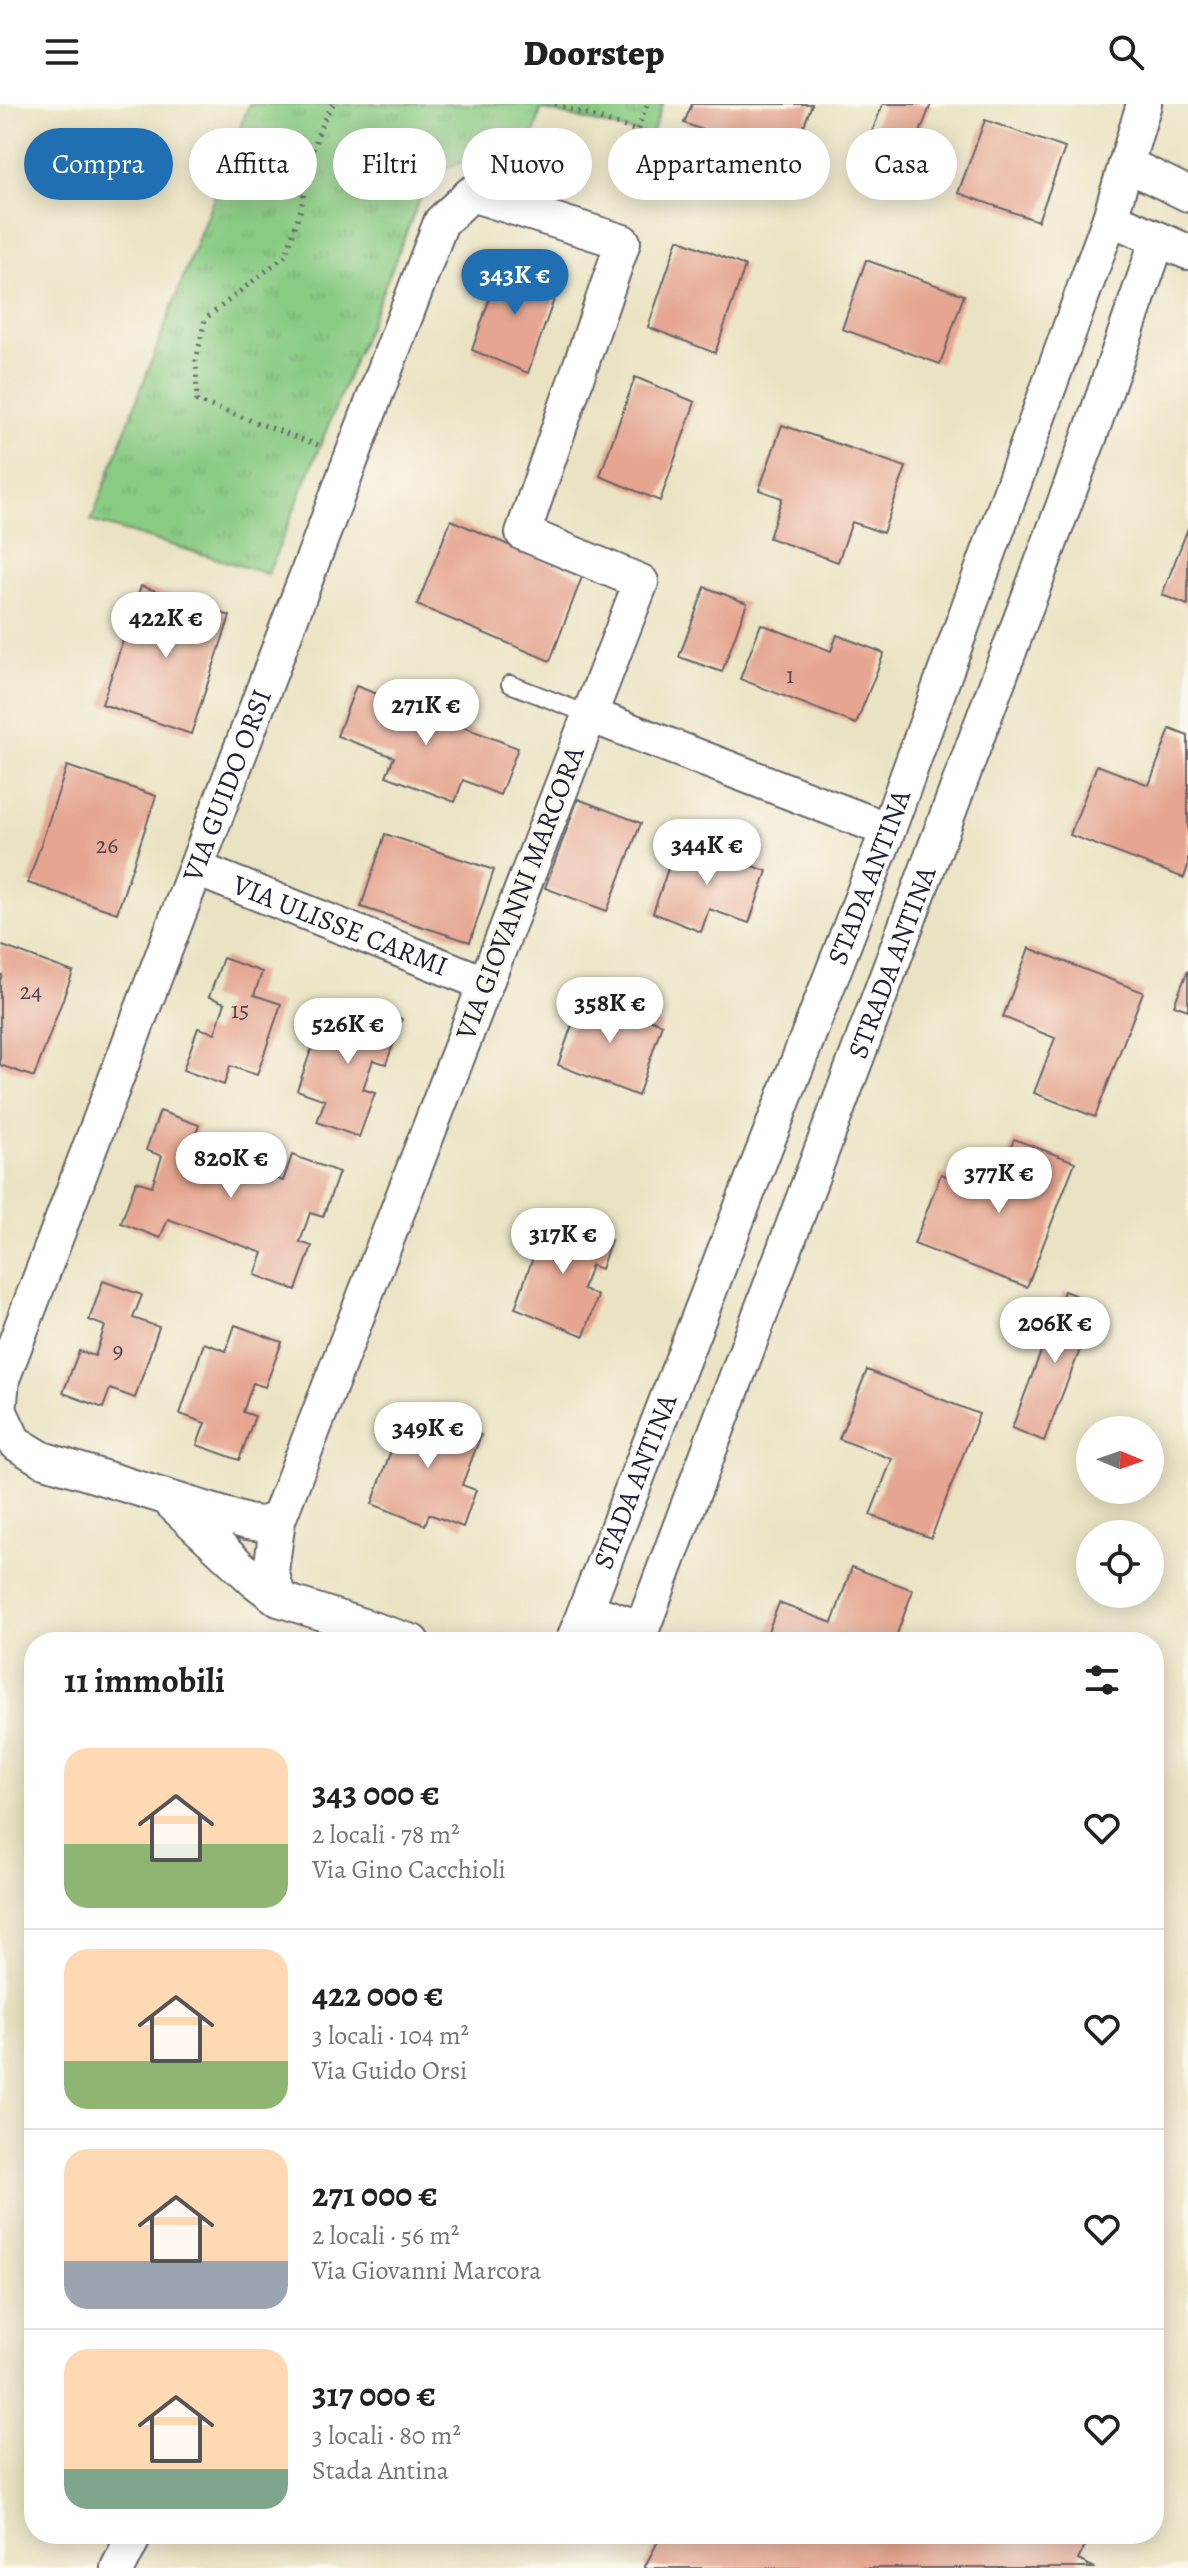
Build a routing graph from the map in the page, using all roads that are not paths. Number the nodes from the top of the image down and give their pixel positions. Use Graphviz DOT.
graph roads {
  1 [pos="1144,104"];
  2 [pos="1126,164"];
  3 [pos="1188,194"];
  4 [pos="1110,218"];
  5 [pos="623,242"];
  6 [pos="1173,245"];
  7 [pos="510,684"];
  8 [pos="590,715"];
  9 [pos="888,830"];
  10 [pos="197,869"];
  11 [pos="832,975"];
  12 [pos="484,983"];
  13 [pos="880,995"];
  14 [pos="0,1402"];
  15 [pos="0,1412"];
  16 [pos="164,1495"];
  17 [pos="278,1520"];
  18 [pos="279,1599"];
  19 [pos="587,1610"];
  20 [pos="381,1632"];
  21 [pos="577,1632"];
  22 [pos="130,2544"];
  23 [pos="118,2568"];
  1 -- 2 [label="street, STADA ANTINA"];
  2 -- 3 [label="street"];
  2 -- 4 [label="street, STADA ANTINA"];
  4 -- 6 [label="street"];
  4 -- 9 [label="street, STADA ANTINA"];
  5 -- 8 [label="street, VIA GIOVANNI MARCORA"];
  5 -- 10 [label="street, VIA GUIDO ORSI"];
  6 -- 13 [label="street, STRADA ANTINA"];
  7 -- 8 [label="lane"];
  8 -- 9 [label="street"];
  8 -- 12 [label="street, VIA GIOVANNI MARCORA"];
  9 -- 11 [label="street, STADA ANTINA"];
  10 -- 12 [label="street, VIA ULISSE CARMI"];
  10 -- 14 [label="street, VIA GUIDO ORSI"];
  11 -- 13 [label="street"];
  11 -- 19 [label="street, STADA ANTINA"];
  12 -- 17 [label="street, VIA GIOVANNI MARCORA"];
  13 -- 19 [label="street, STRADA ANTINA"];
  15 -- 16 [label="street"];
  16 -- 17 [label="street"];
  16 -- 18 [label="street"];
  17 -- 18 [label="street, VIA GIOVANNI MARCORA"];
  18 -- 20 [label="street"];
  19 -- 21 [label="street, STADA ANTINA"];
  22 -- 23 [label="street"];
}
